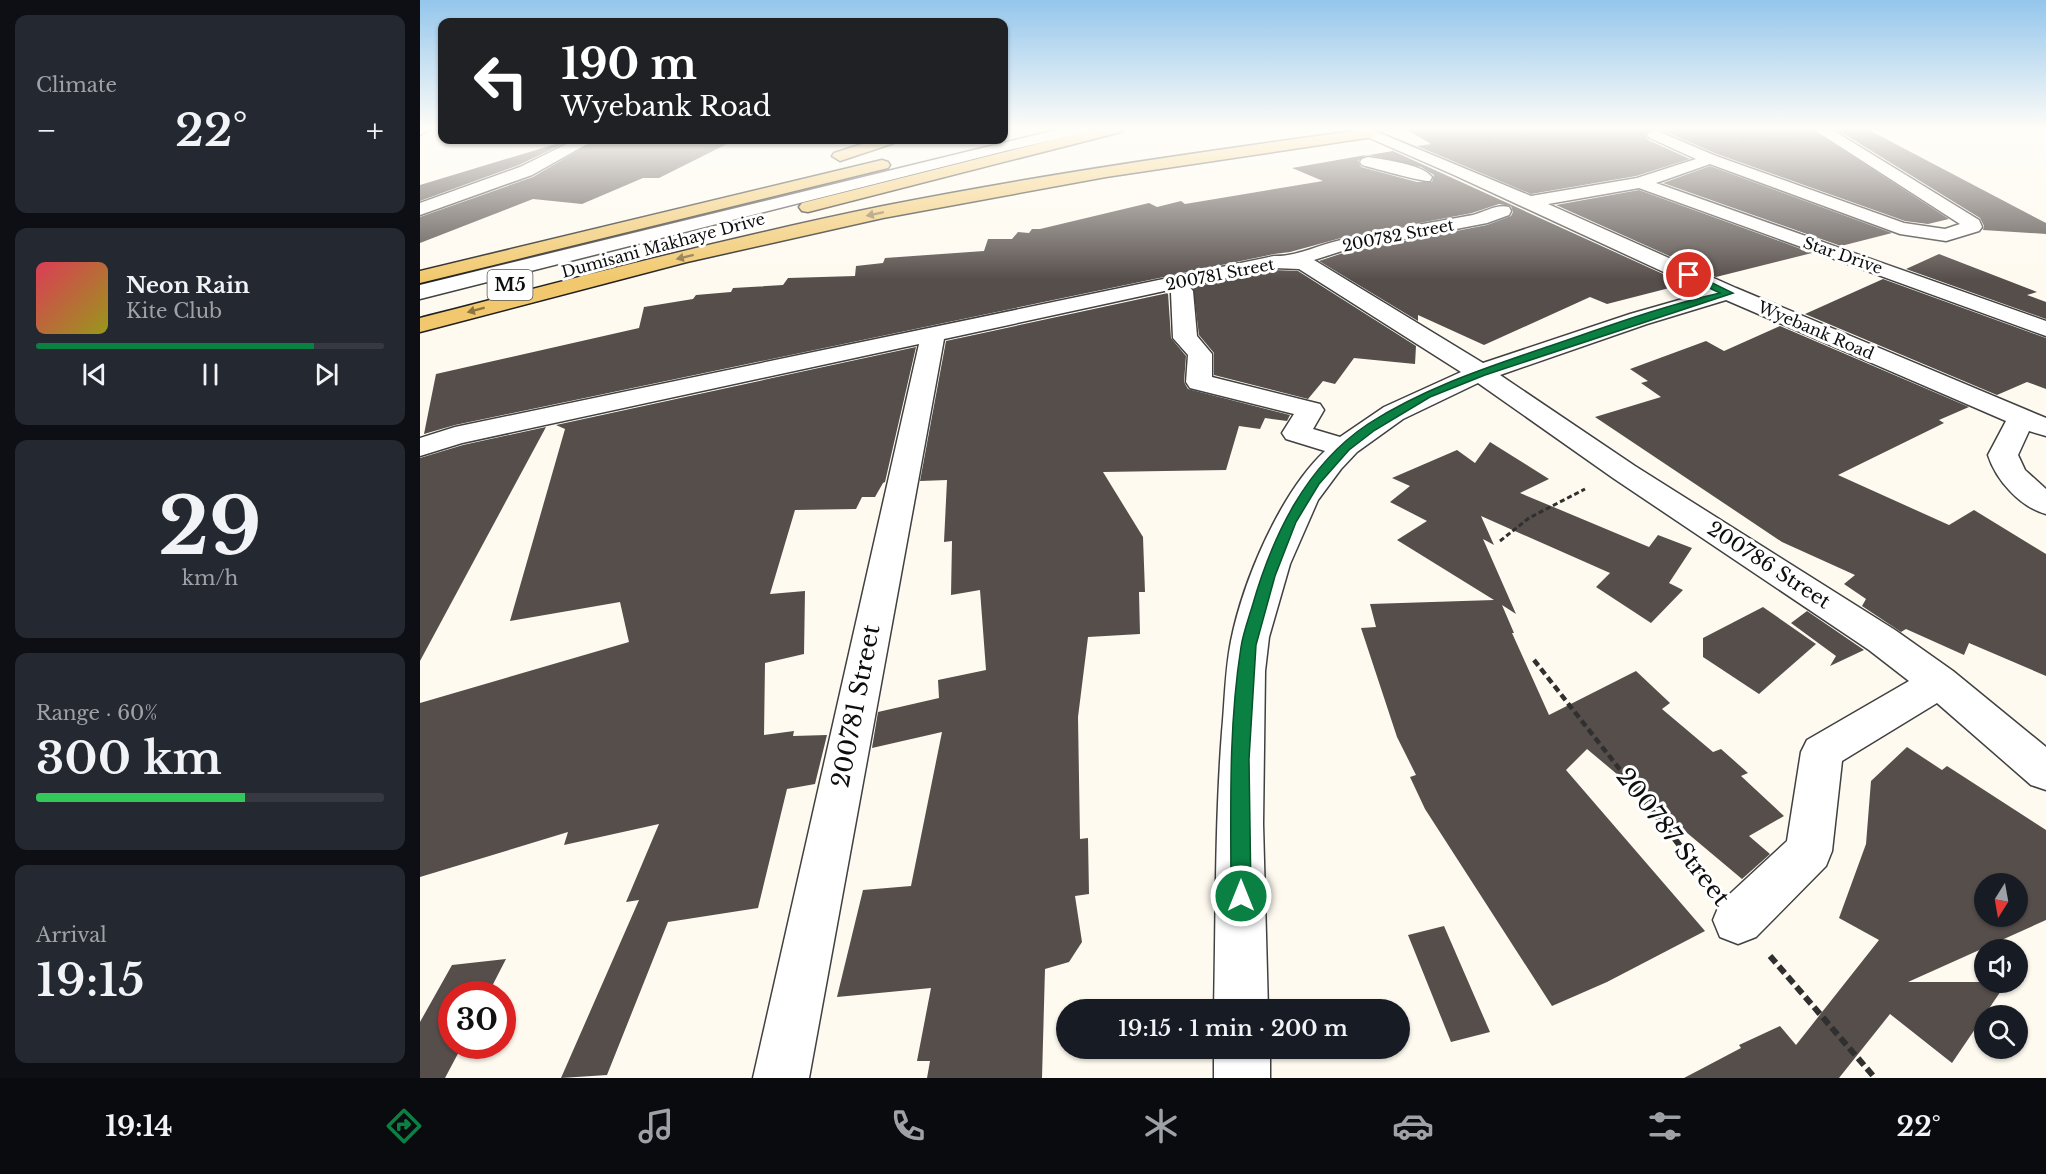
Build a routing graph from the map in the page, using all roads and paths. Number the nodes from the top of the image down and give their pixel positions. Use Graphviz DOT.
graph roads {
  1 [pos="503,179"];
  2 [pos="761,179"];
  3 [pos="825,179"];
  4 [pos="857,179"];
  5 [pos="921,179"];
  6 [pos="1064,179"];
  7 [pos="1430,179"];
  8 [pos="1476,179"];
  9 [pos="1651,179"];
  10 [pos="1766,179"];
  11 [pos="1901,179"];
  12 [pos="1640,183"];
  13 [pos="1442,184"];
  14 [pos="1481,202"];
  15 [pos="1530,202"];
  16 [pos="420,210"];
  17 [pos="1502,211"];
  18 [pos="1296,262"];
  19 [pos="420,266"];
  20 [pos="420,277"];
  21 [pos="1173,283"];
  22 [pos="420,292"];
  23 [pos="1715,296"];
  24 [pos="420,309"];
  25 [pos="420,325"];
  26 [pos="2046,329"];
  27 [pos="933,335"];
  28 [pos="1481,373"];
  29 [pos="2034,423"];
  30 [pos="420,447"];
  31 [pos="1345,448"];
  32 [pos="1585,489"];
  33 [pos="2046,504"];
  34 [pos="1500,541"];
  35 [pos="1534,660"];
  36 [pos="1940,682"];
  37 [pos="2046,772"];
  38 [pos="1738,920"];
  39 [pos="1241,999"];
  40 [pos="1242,1059"];
  41 [pos="781,1078"];
  42 [pos="1242,1078"];
  43 [pos="1875,1078"];
  1 -- 16 [label="street"];
  2 -- 19 [label="main road"];
  3 -- 20 [label="main road, Dumisani Makhaye Drive / M5"];
  4 -- 22 [label="street"];
  5 -- 24 [label="main road, Dumisani Makhaye Drive / M5"];
  6 -- 25 [label="main road, one-way"];
  7 -- 13 [label="street"];
  8 -- 15 [label="street, Wyebank Road"];
  9 -- 12 [label="street"];
  10 -- 11 [label="street"];
  12 -- 15 [label="street"];
  12 -- 26 [label="street, Star Drive"];
  14 -- 17 [label="street"];
  15 -- 23 [label="street, Wyebank Road"];
  17 -- 18 [label="street, 200782 Street"];
  17 -- 23 [label="street"];
  18 -- 21 [label="street, 200781 Street"];
  18 -- 28 [label="street, 200781 Street"];
  21 -- 27 [label="street, 200781 Street"];
  21 -- 31 [label="street"];
  23 -- 28 [label="street"];
  23 -- 29 [label="street, Wyebank Road"];
  27 -- 30 [label="street, 200781 Street"];
  27 -- 41 [label="street, 200781 Street"];
  28 -- 31 [label="street"];
  28 -- 36 [label="street, 200786 Street"];
  29 -- 33 [label="street"];
  31 -- 39 [label="street"];
  32 -- 34 [label="path"];
  35 -- 38 [label="path, 200787 Street"];
  36 -- 37 [label="street, 200786 Street"];
  36 -- 38 [label="street, 200787 Street"];
  38 -- 43 [label="path"];
  40 -- 42 [label="street"];
}
